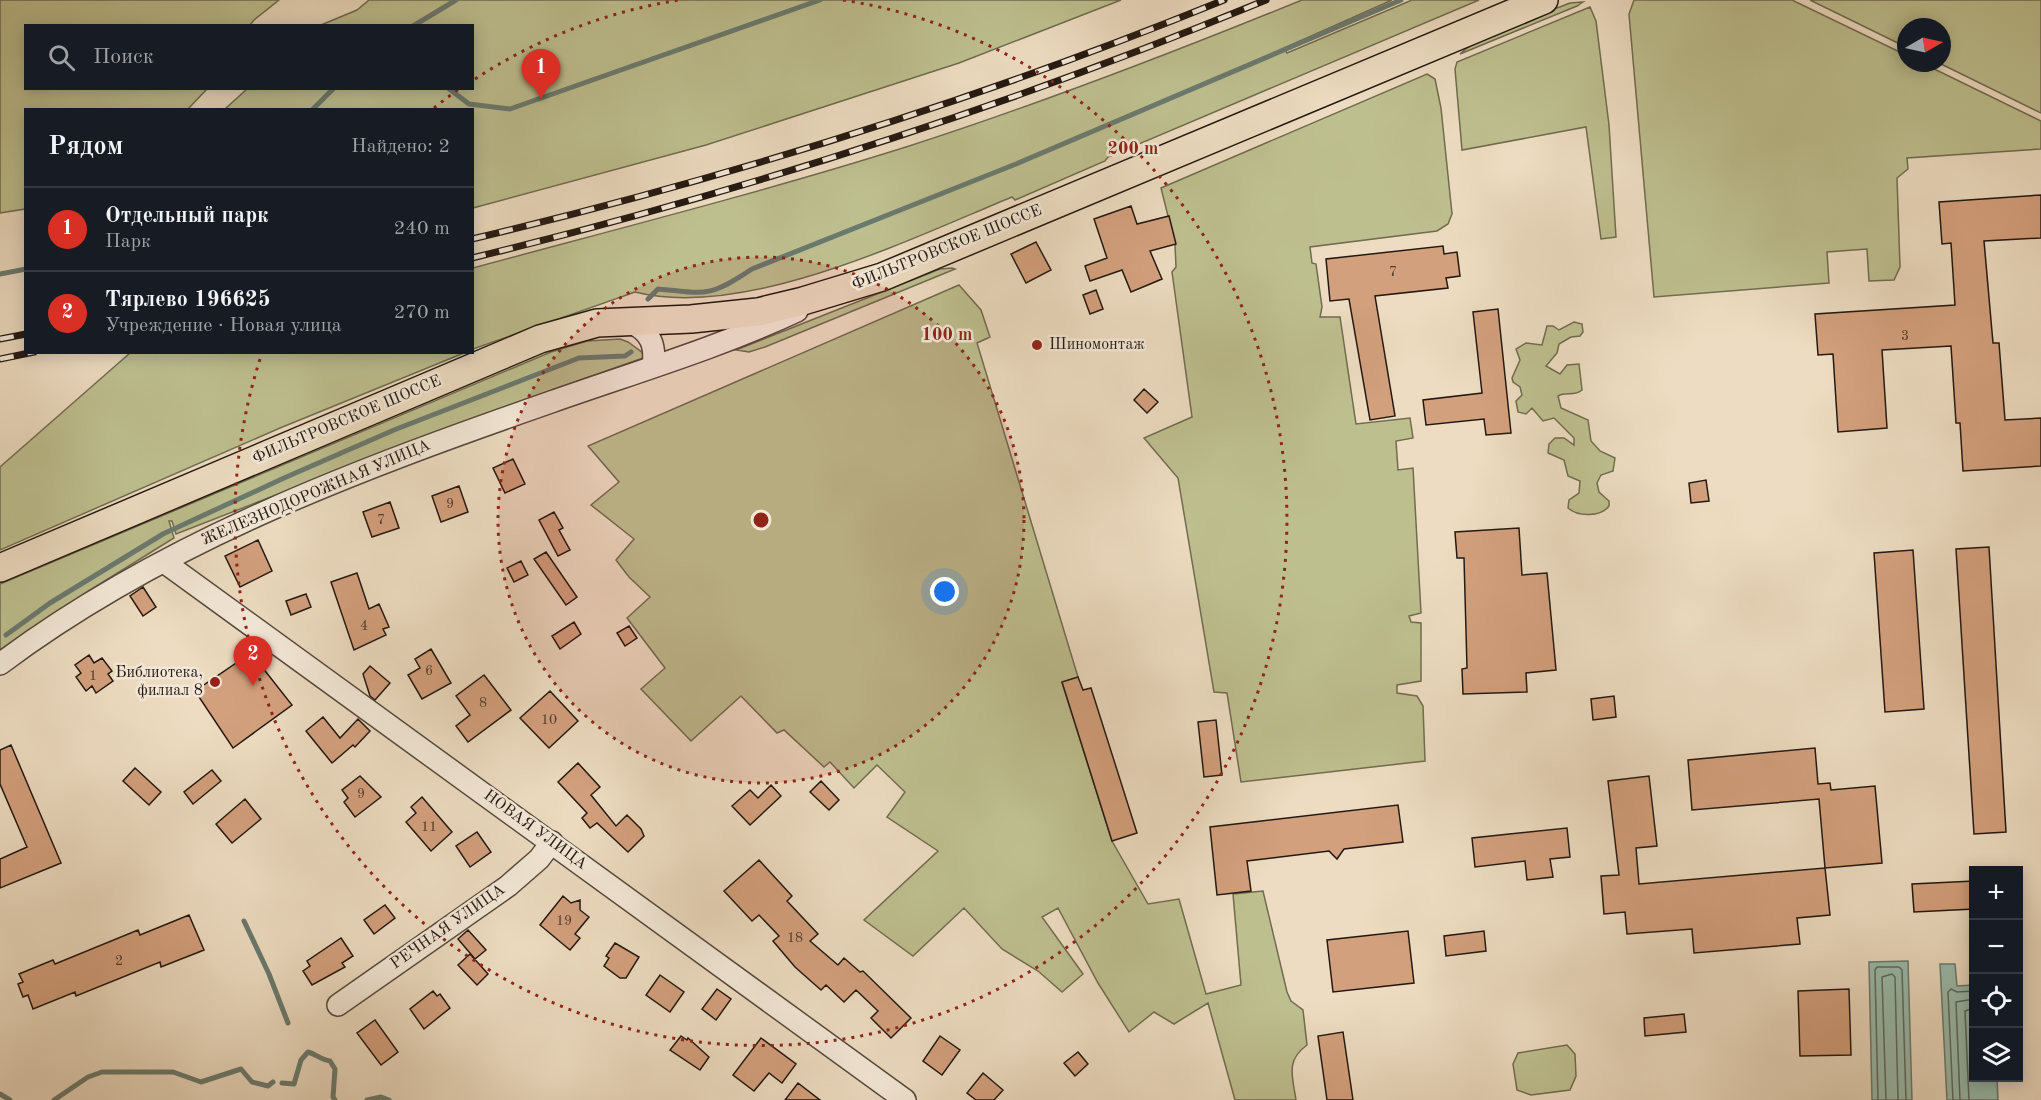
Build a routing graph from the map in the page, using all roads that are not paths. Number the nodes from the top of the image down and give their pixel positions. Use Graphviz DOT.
graph roads {
  1 [pos="1544,0"];
  2 [pos="844,289"];
  3 [pos="630,322"];
  4 [pos="653,367"];
  5 [pos="164,562"];
  6 [pos="0,567"];
  7 [pos="0,664"];
  8 [pos="552,842"];
  9 [pos="338,1005"];
  10 [pos="904,1100"];
  1 -- 2 [label="main road, ФИЛЬТРОВСКОЕ ШОССЕ"];
  2 -- 3 [label="main road, ФИЛЬТРОВСКОЕ ШОССЕ"];
  2 -- 4 [label="street, ЖЕЛЕЗНОДОРОЖНАЯ УЛИЦА"];
  3 -- 4 [label="street"];
  3 -- 6 [label="main road, ФИЛЬТРОВСКОЕ ШОССЕ"];
  4 -- 5 [label="street, ЖЕЛЕЗНОДОРОЖНАЯ УЛИЦА"];
  5 -- 7 [label="street, ЖЕЛЕЗНОДОРОЖНАЯ УЛИЦА"];
  5 -- 8 [label="street, НОВАЯ УЛИЦА"];
  8 -- 9 [label="street, РЕЧНАЯ УЛИЦА"];
  8 -- 10 [label="street, НОВАЯ УЛИЦА"];
}
